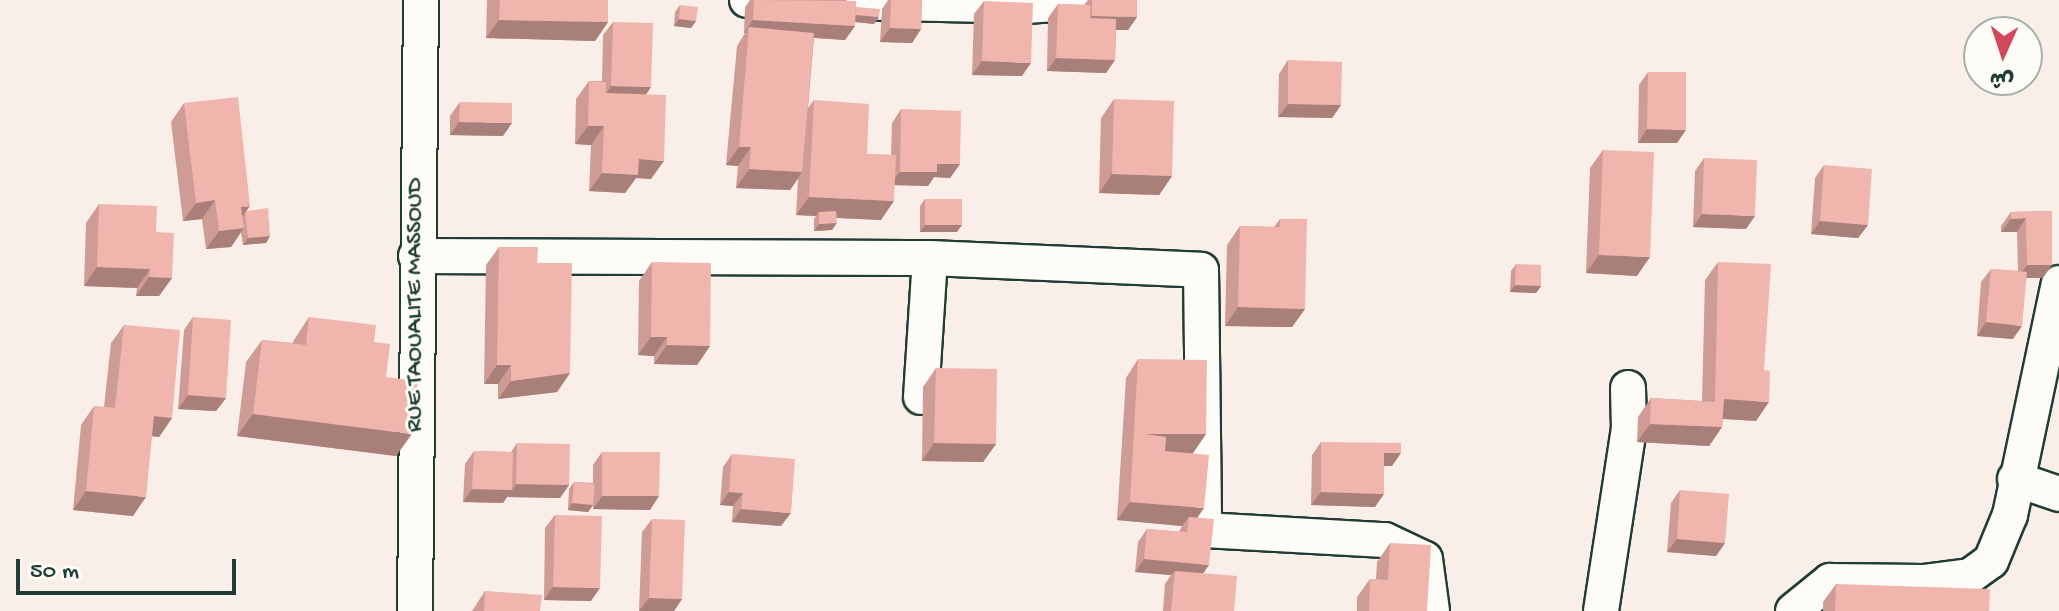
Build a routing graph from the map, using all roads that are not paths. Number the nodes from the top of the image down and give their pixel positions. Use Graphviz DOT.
graph roads {
  1 [pos="421,0"];
  2 [pos="747,0"];
  3 [pos="1113,0"];
  4 [pos="416,256"];
  5 [pos="930,258"];
  6 [pos="2058,296"];
  7 [pos="1628,388"];
  8 [pos="921,397"];
  9 [pos="2015,479"];
  10 [pos="2059,494"];
  11 [pos="415,611"];
  12 [pos="1432,611"];
  13 [pos="1601,611"];
  14 [pos="1793,611"];
  1 -- 4 [label="street, RUE TAOUALITE MASSOUD"];
  2 -- 3 [label="street"];
  4 -- 5 [label="street"];
  4 -- 11 [label="street, RUE TAOUALITE MASSOUD"];
  5 -- 8 [label="street"];
  5 -- 12 [label="street"];
  6 -- 9 [label="street"];
  7 -- 13 [label="street"];
  9 -- 10 [label="street"];
  9 -- 14 [label="street"];
}
